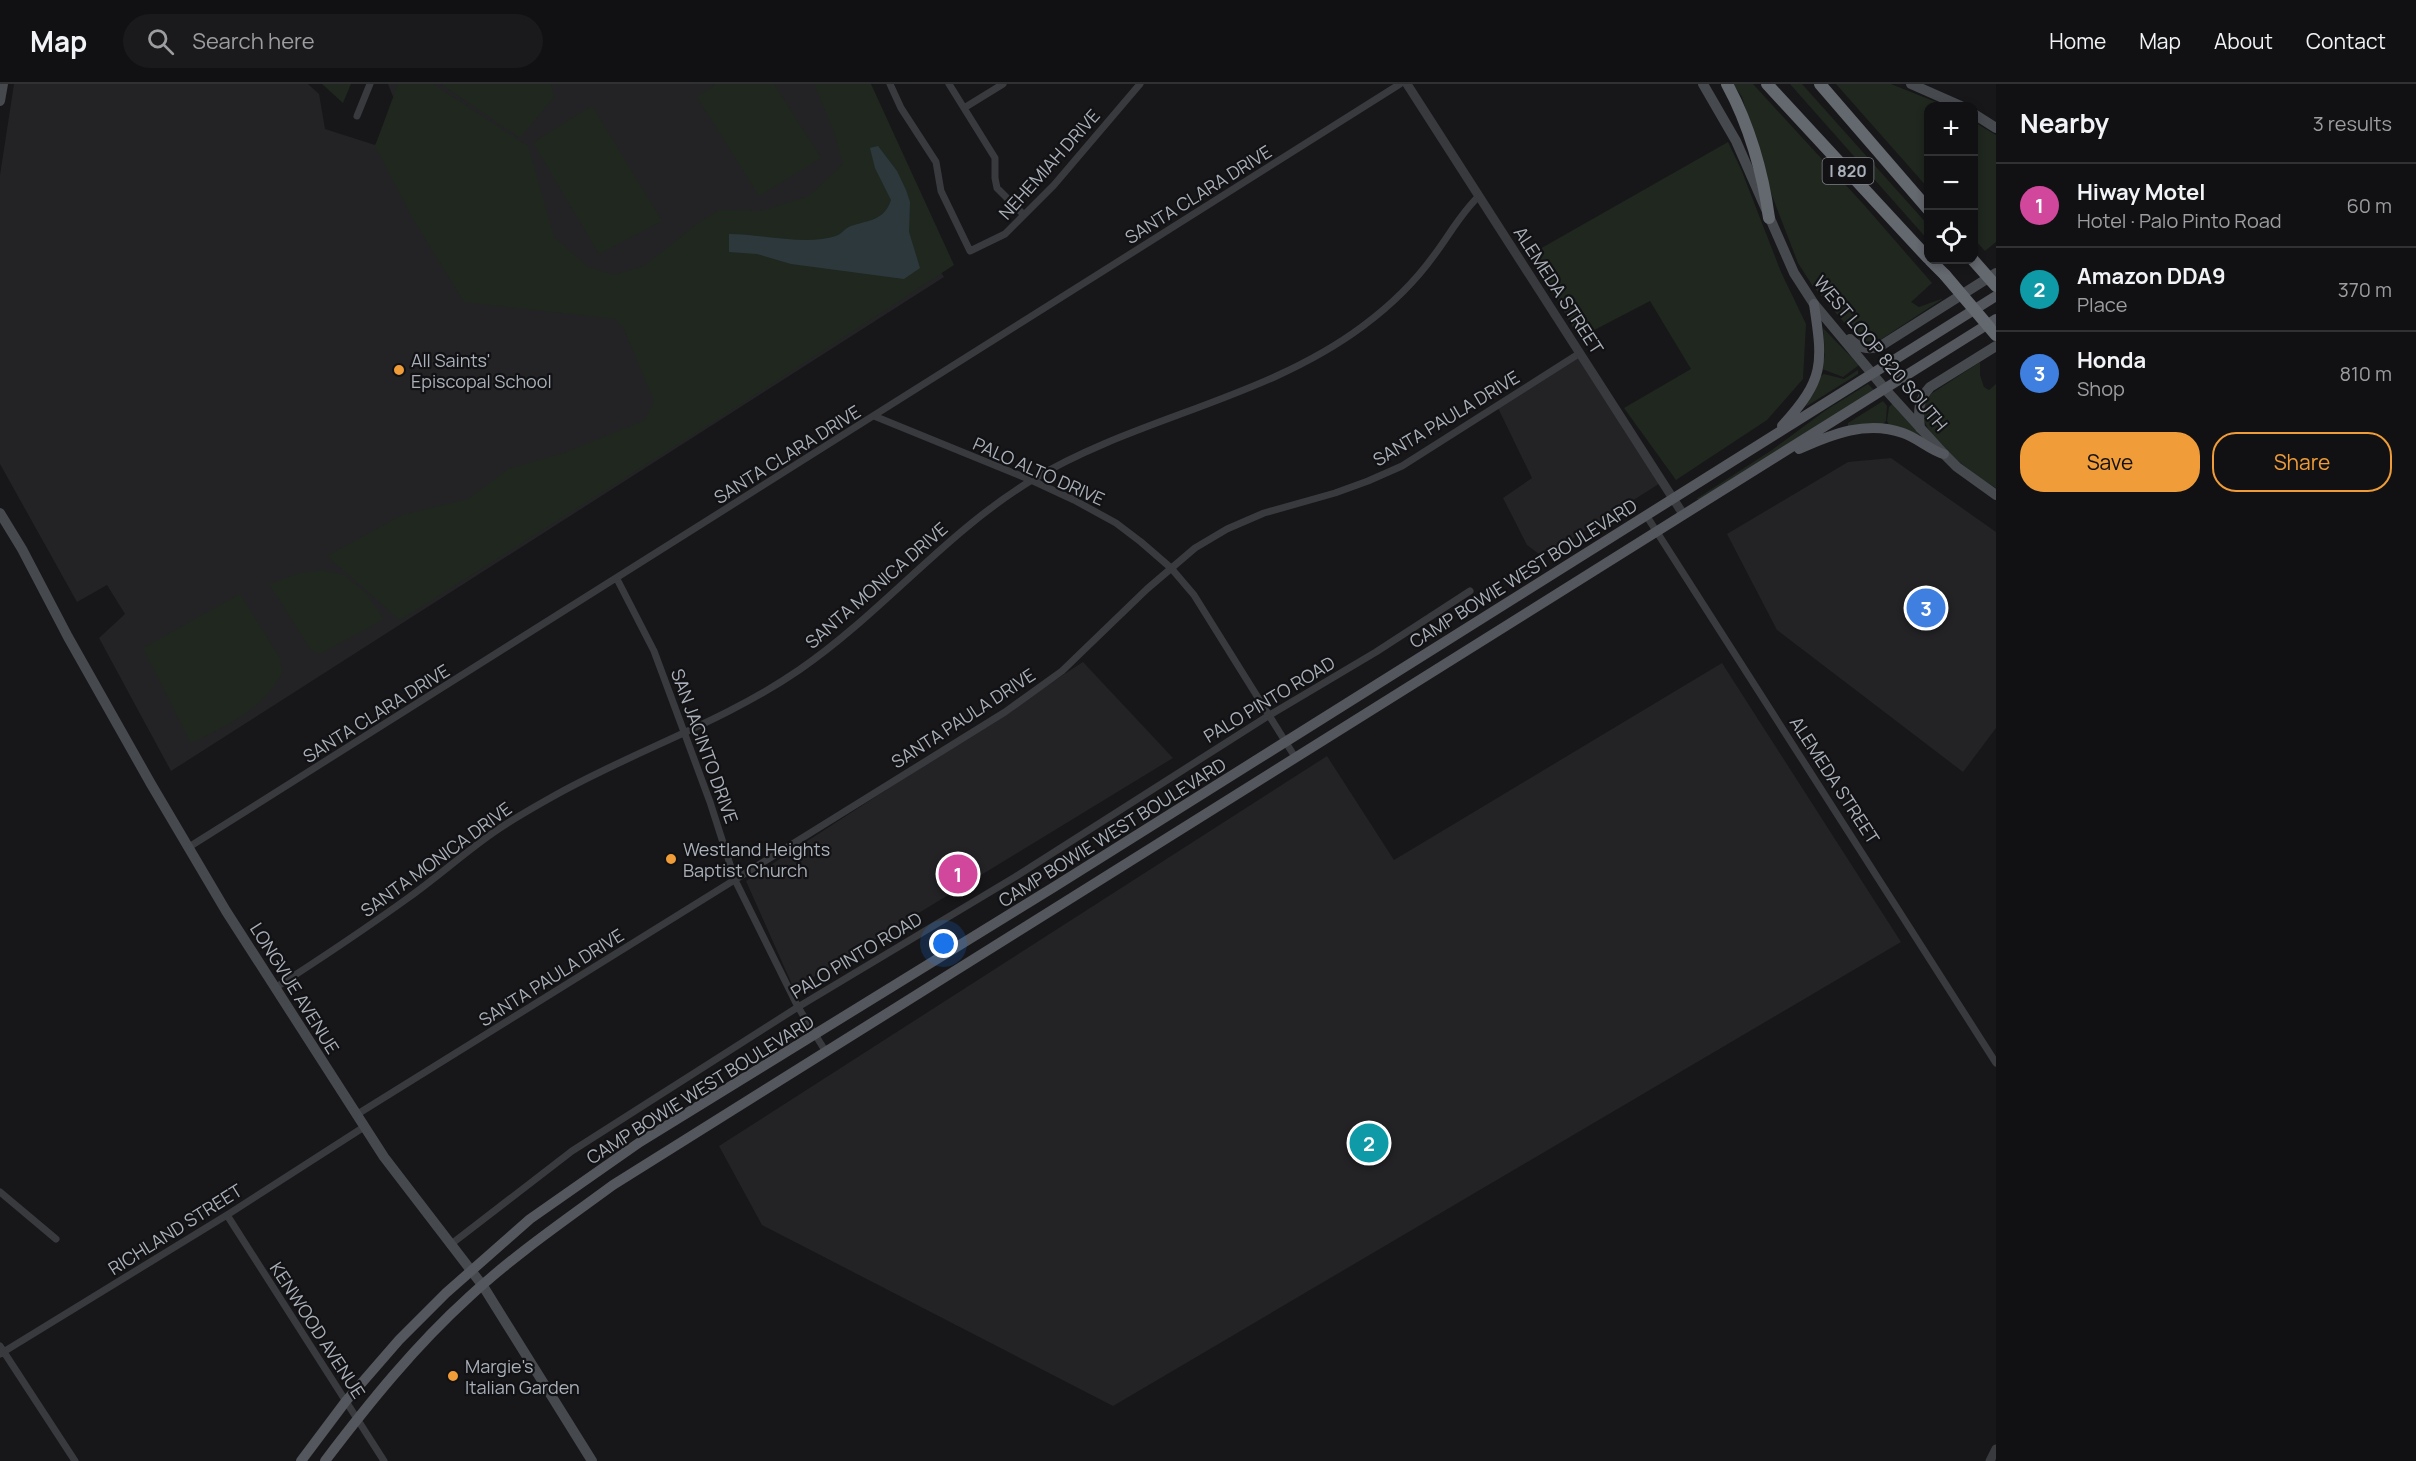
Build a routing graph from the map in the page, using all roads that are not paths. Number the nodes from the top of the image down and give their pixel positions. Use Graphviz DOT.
graph roads {
  1 [pos="3,84"];
  2 [pos="370,84"];
  3 [pos="890,84"];
  4 [pos="949,84"];
  5 [pos="1003,84"];
  6 [pos="1140,84"];
  7 [pos="1400,84"];
  8 [pos="1407,84"];
  9 [pos="1703,84"];
  10 [pos="1727,84"];
  11 [pos="1767,84"];
  12 [pos="1820,84"];
  13 [pos="1911,84"];
  14 [pos="0,101"];
  15 [pos="1952,102"];
  16 [pos="964,108"];
  17 [pos="357,116"];
  18 [pos="1978,117"];
  19 [pos="1996,128"];
  20 [pos="1479,196"];
  21 [pos="1924,203"];
  22 [pos="1024,215"];
  23 [pos="1769,218"];
  24 [pos="1924,254"];
  25 [pos="1934,264"];
  26 [pos="1976,264"];
  27 [pos="1996,273"];
  28 [pos="1996,286"];
  29 [pos="1996,296"];
  30 [pos="1814,304"];
  31 [pos="1996,320"];
  32 [pos="1833,326"];
  33 [pos="1996,334"];
  34 [pos="1996,346"];
  35 [pos="1580,353"];
  36 [pos="1872,374"];
  37 [pos="1885,389"];
  38 [pos="874,416"];
  39 [pos="1920,428"];
  40 [pos="1774,436"];
  41 [pos="1944,454"];
  42 [pos="1763,464"];
  43 [pos="1031,480"];
  44 [pos="1996,495"];
  45 [pos="1673,498"];
  46 [pos="0,513"];
  47 [pos="1683,514"];
  48 [pos="1646,515"];
  49 [pos="1657,531"];
  50 [pos="1171,568"];
  51 [pos="617,579"];
  52 [pos="1470,591"];
  53 [pos="1268,716"];
  54 [pos="684,734"];
  55 [pos="1287,742"];
  56 [pos="1295,757"];
  57 [pos="189,848"];
  58 [pos="735,880"];
  59 [pos="1054,887"];
  60 [pos="1064,904"];
  61 [pos="275,988"];
  62 [pos="798,1007"];
  63 [pos="816,1036"];
  64 [pos="826,1052"];
  65 [pos="1996,1063"];
  66 [pos="356,1115"];
  67 [pos="364,1127"];
  68 [pos="0,1192"];
  69 [pos="227,1215"];
  70 [pos="56,1239"];
  71 [pos="450,1245"];
  72 [pos="471,1270"];
  73 [pos="483,1286"];
  74 [pos="1,1351"];
  75 [pos="346,1401"];
  76 [pos="357,1418"];
  77 [pos="1996,1449"];
  78 [pos="75,1461"];
  79 [pos="301,1461"];
  80 [pos="325,1461"];
  81 [pos="384,1461"];
  82 [pos="592,1461"];
  83 [pos="1990,1461"];
  1 -- 14 [label="main road"];
  2 -- 17 [label="street"];
  3 -- 22 [label="street, NEHEMIAH DRIVE"];
  4 -- 16 [label="street"];
  5 -- 16 [label="street"];
  6 -- 22 [label="street, NEHEMIAH DRIVE"];
  7 -- 38 [label="street, SANTA CLARA DRIVE"];
  8 -- 20 [label="street, ALEMEDA STREET"];
  9 -- 23 [label="main road, WEST LOOP 820 SOUTH"];
  10 -- 23 [label="highway"];
  11 -- 24 [label="highway, I 820"];
  12 -- 21 [label="highway, I 820"];
  13 -- 15 [label="main road"];
  16 -- 22 [label="street"];
  18 -- 19 [label="main road"];
  20 -- 35 [label="street, ALEMEDA STREET"];
  20 -- 43 [label="street, SANTA MONICA DRIVE"];
  23 -- 30 [label="main road, WEST LOOP 820 SOUTH"];
  25 -- 33 [label="highway, I 820, bridge"];
  26 -- 28 [label="highway, bridge"];
  27 -- 32 [label="main road"];
  29 -- 36 [label="main road, CAMP BOWIE WEST BOULEVARD"];
  30 -- 32 [label="main road, WEST LOOP 820 SOUTH"];
  30 -- 40 [label="main road"];
  31 -- 37 [label="main road, CAMP BOWIE WEST BOULEVARD"];
  32 -- 36 [label="main road, WEST LOOP 820 SOUTH"];
  34 -- 39 [label="main road"];
  35 -- 45 [label="street, ALEMEDA STREET"];
  35 -- 50 [label="street, SANTA PAULA DRIVE"];
  36 -- 37 [label="main road, WEST LOOP 820 SOUTH"];
  36 -- 40 [label="main road, CAMP BOWIE WEST BOULEVARD"];
  37 -- 39 [label="main road, WEST LOOP 820 SOUTH"];
  37 -- 42 [label="main road, CAMP BOWIE WEST BOULEVARD"];
  38 -- 43 [label="street, PALO ALTO DRIVE"];
  38 -- 51 [label="street, SANTA CLARA DRIVE"];
  39 -- 41 [label="main road, WEST LOOP 820 SOUTH"];
  40 -- 45 [label="main road, CAMP BOWIE WEST BOULEVARD"];
  41 -- 42 [label="main road"];
  41 -- 44 [label="main road, WEST LOOP 820 SOUTH"];
  42 -- 47 [label="main road, CAMP BOWIE WEST BOULEVARD"];
  43 -- 50 [label="street, PALO ALTO DRIVE"];
  43 -- 54 [label="street, SANTA MONICA DRIVE"];
  45 -- 47 [label="street, ALEMEDA STREET"];
  45 -- 48 [label="main road, CAMP BOWIE WEST BOULEVARD"];
  46 -- 57 [label="main road, LONGVUE AVENUE"];
  47 -- 49 [label="main road, CAMP BOWIE WEST BOULEVARD"];
  48 -- 49 [label="street, ALEMEDA STREET"];
  48 -- 55 [label="main road, CAMP BOWIE WEST BOULEVARD"];
  49 -- 56 [label="main road, CAMP BOWIE WEST BOULEVARD"];
  49 -- 65 [label="street, ALEMEDA STREET"];
  50 -- 53 [label="street, PALO ALTO DRIVE"];
  50 -- 58 [label="street, SANTA PAULA DRIVE"];
  51 -- 54 [label="street, SAN JACINTO DRIVE"];
  51 -- 57 [label="street, SANTA CLARA DRIVE"];
  52 -- 53 [label="street, PALO PINTO ROAD"];
  53 -- 55 [label="street, PALO ALTO DRIVE"];
  53 -- 62 [label="street, PALO PINTO ROAD"];
  54 -- 58 [label="street, SAN JACINTO DRIVE"];
  54 -- 61 [label="street, SANTA MONICA DRIVE"];
  55 -- 56 [label="street, PALO ALTO DRIVE"];
  55 -- 59 [label="main road, CAMP BOWIE WEST BOULEVARD"];
  56 -- 60 [label="main road, CAMP BOWIE WEST BOULEVARD"];
  57 -- 61 [label="main road, LONGVUE AVENUE"];
  58 -- 62 [label="street, SAN JACINTO DRIVE"];
  58 -- 66 [label="street, SANTA PAULA DRIVE"];
  59 -- 60 [label="main road"];
  59 -- 63 [label="main road, CAMP BOWIE WEST BOULEVARD"];
  60 -- 64 [label="main road, CAMP BOWIE WEST BOULEVARD"];
  61 -- 66 [label="main road, LONGVUE AVENUE"];
  62 -- 63 [label="street, SAN JACINTO DRIVE"];
  62 -- 71 [label="street, PALO PINTO ROAD"];
  63 -- 64 [label="street, SAN JACINTO DRIVE"];
  63 -- 72 [label="main road, CAMP BOWIE WEST BOULEVARD"];
  64 -- 73 [label="main road, CAMP BOWIE WEST BOULEVARD"];
  66 -- 67 [label="main road, LONGVUE AVENUE"];
  67 -- 69 [label="street, RICHLAND STREET"];
  67 -- 71 [label="main road, LONGVUE AVENUE"];
  68 -- 70 [label="street"];
  69 -- 74 [label="street, RICHLAND STREET"];
  69 -- 75 [label="street, KENWOOD AVENUE"];
  71 -- 72 [label="main road, LONGVUE AVENUE"];
  72 -- 73 [label="main road, LONGVUE AVENUE"];
  72 -- 75 [label="main road, CAMP BOWIE WEST BOULEVARD"];
  73 -- 76 [label="main road, CAMP BOWIE WEST BOULEVARD"];
  73 -- 82 [label="main road, LONGVUE AVENUE"];
  74 -- 78 [label="street"];
  75 -- 76 [label="street, KENWOOD AVENUE"];
  75 -- 79 [label="main road, CAMP BOWIE WEST BOULEVARD"];
  76 -- 80 [label="main road, CAMP BOWIE WEST BOULEVARD"];
  76 -- 81 [label="street, KENWOOD AVENUE"];
  77 -- 83 [label="street"];
}
